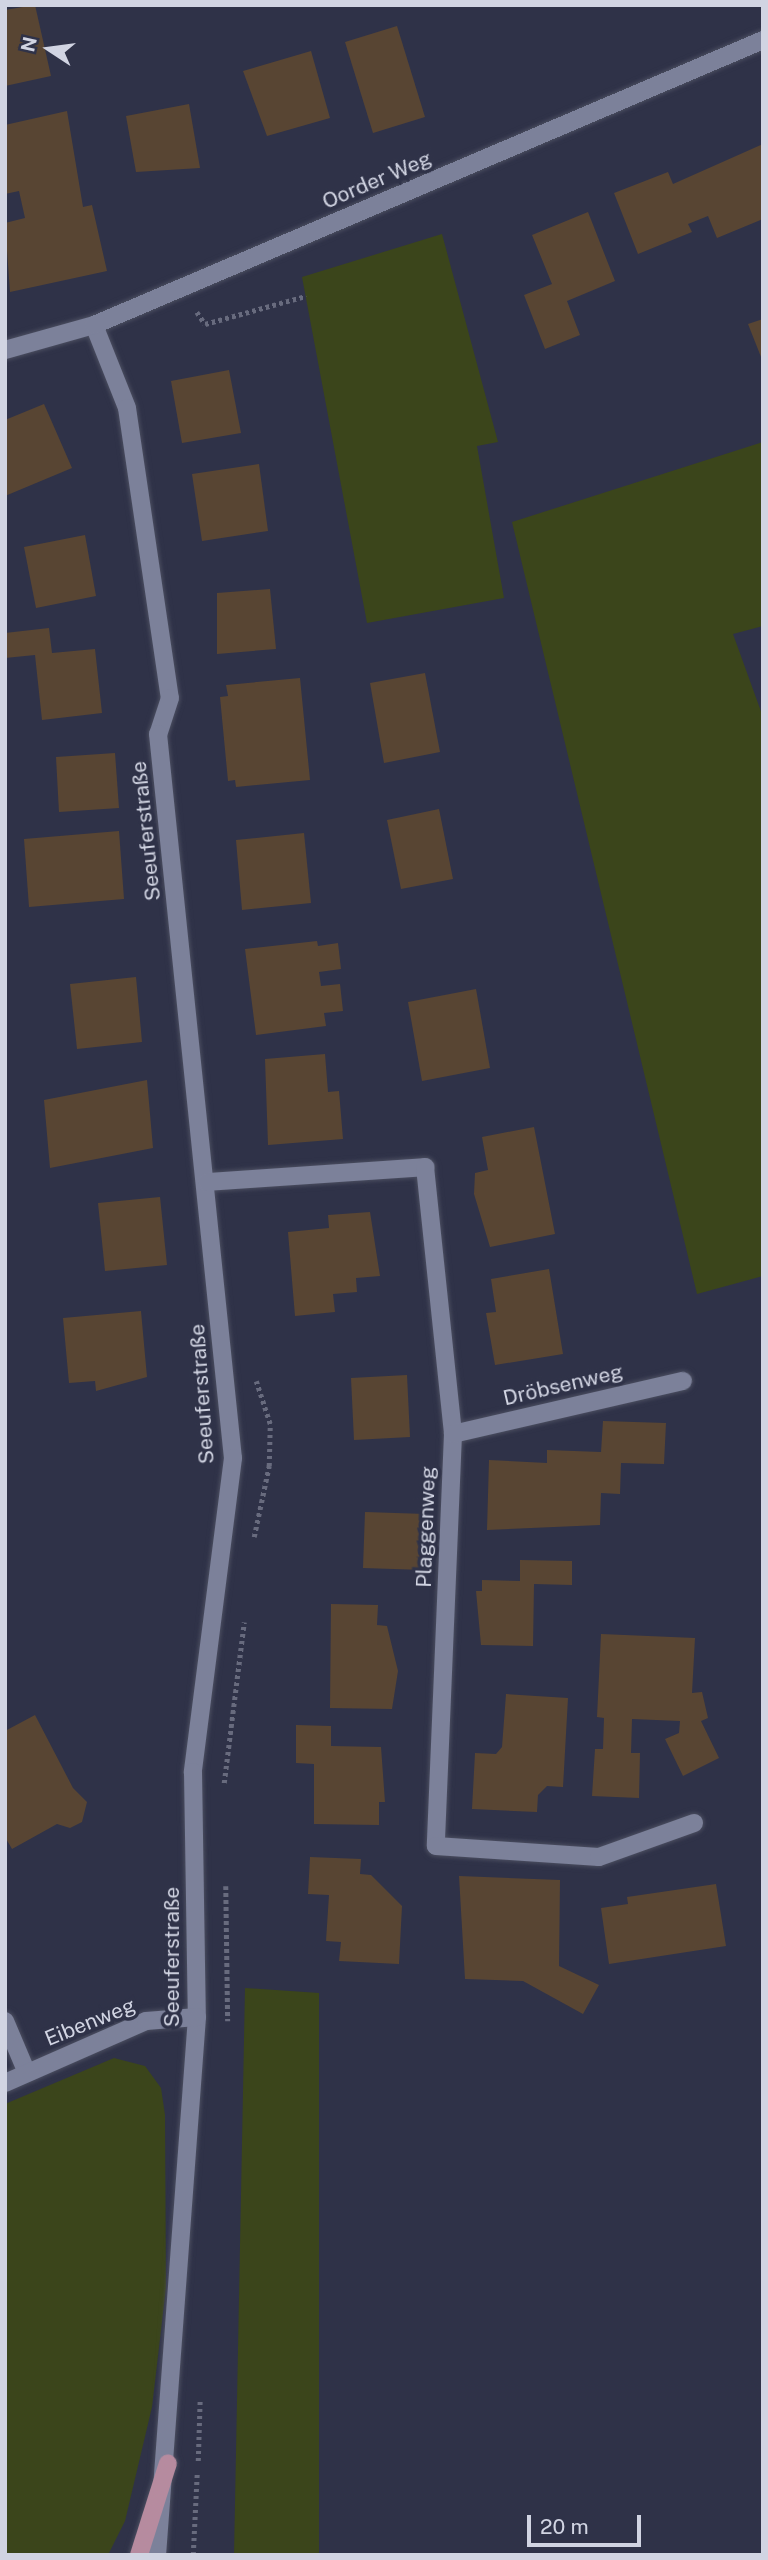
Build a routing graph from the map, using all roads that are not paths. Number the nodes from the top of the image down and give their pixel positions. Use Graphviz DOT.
graph roads {
  1 [pos="763,40"];
  2 [pos="94,325"];
  3 [pos="5,350"];
  4 [pos="207,1182"];
  5 [pos="683,1381"];
  6 [pos="453,1434"];
  7 [pos="694,1823"];
  8 [pos="197,2017"];
  9 [pos="5,2021"];
  10 [pos="27,2073"];
  11 [pos="5,2083"];
  12 [pos="168,2463"];
  13 [pos="139,2555"];
  14 [pos="157,2555"];
  1 -- 2 [label="street, Oorder Weg"];
  2 -- 3 [label="street, Oorder Weg"];
  2 -- 4 [label="street, Seeuferstraße"];
  4 -- 6 [label="street, Plaggenweg"];
  4 -- 8 [label="street, Seeuferstraße"];
  5 -- 6 [label="street, Dröbsenweg"];
  6 -- 7 [label="street, Plaggenweg"];
  8 -- 10 [label="street, Eibenweg"];
  8 -- 12 [label="street, Seeuferstraße"];
  9 -- 10 [label="street"];
  10 -- 11 [label="street, Eibenweg"];
  12 -- 13 [label="main road"];
  12 -- 14 [label="street, Seeuferstraße"];
}
